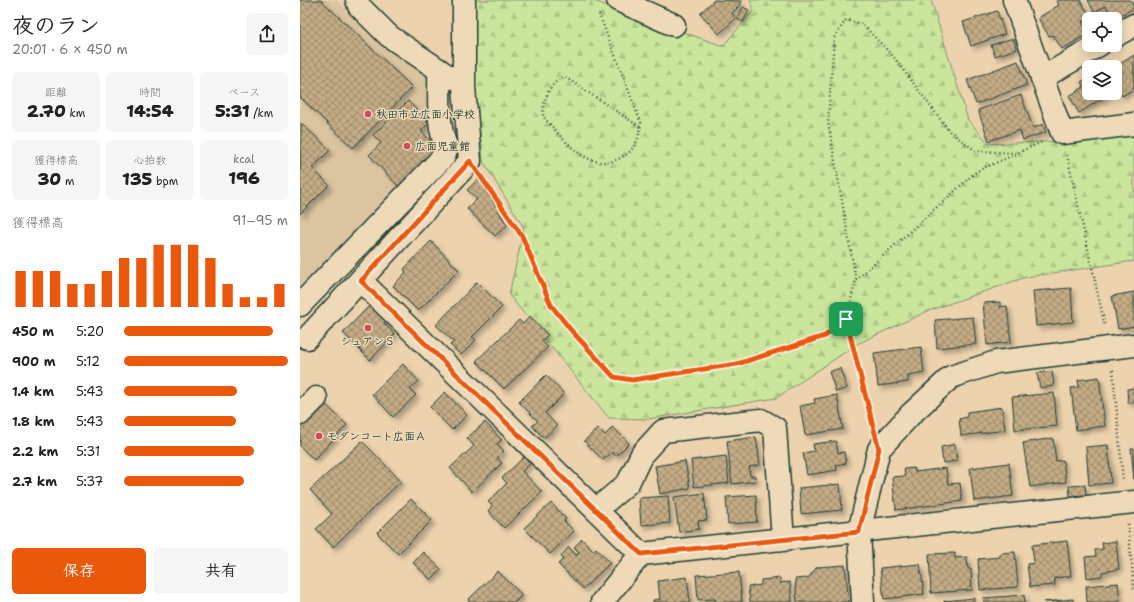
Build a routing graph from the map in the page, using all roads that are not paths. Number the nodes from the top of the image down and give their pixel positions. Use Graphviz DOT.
graph roads {
  1 [pos="357,0"];
  2 [pos="464,0"];
  3 [pos="618,0"];
  4 [pos="1014,0"];
  5 [pos="1134,24"];
  6 [pos="674,25"];
  7 [pos="1122,32"];
  8 [pos="1087,52"];
  9 [pos="439,70"];
  10 [pos="1042,78"];
  11 [pos="464,87"];
  12 [pos="1134,124"];
  13 [pos="361,281"];
  14 [pos="300,305"];
  15 [pos="307,338"];
  16 [pos="1134,345"];
  17 [pos="316,398"];
  18 [pos="300,414"];
  19 [pos="1130,502"];
  20 [pos="596,510"];
  21 [pos="859,532"];
  22 [pos="783,540"];
  23 [pos="641,554"];
  24 [pos="602,602"];
  25 [pos="864,602"];
  1 -- 9 [label="street"];
  2 -- 11 [label="street"];
  3 -- 6 [label="street"];
  4 -- 10 [label="street"];
  5 -- 7 [label="street"];
  8 -- 10 [label="street"];
  9 -- 11 [label="street"];
  9 -- 14 [label="street"];
  10 -- 12 [label="street"];
  11 -- 13 [label="street"];
  13 -- 15 [label="street"];
  13 -- 20 [label="street"];
  16 -- 21 [label="street"];
  17 -- 18 [label="street"];
  19 -- 21 [label="street"];
  20 -- 22 [label="street"];
  20 -- 23 [label="street"];
  21 -- 22 [label="street"];
  21 -- 25 [label="street"];
  22 -- 23 [label="street"];
  23 -- 24 [label="street"];
}
